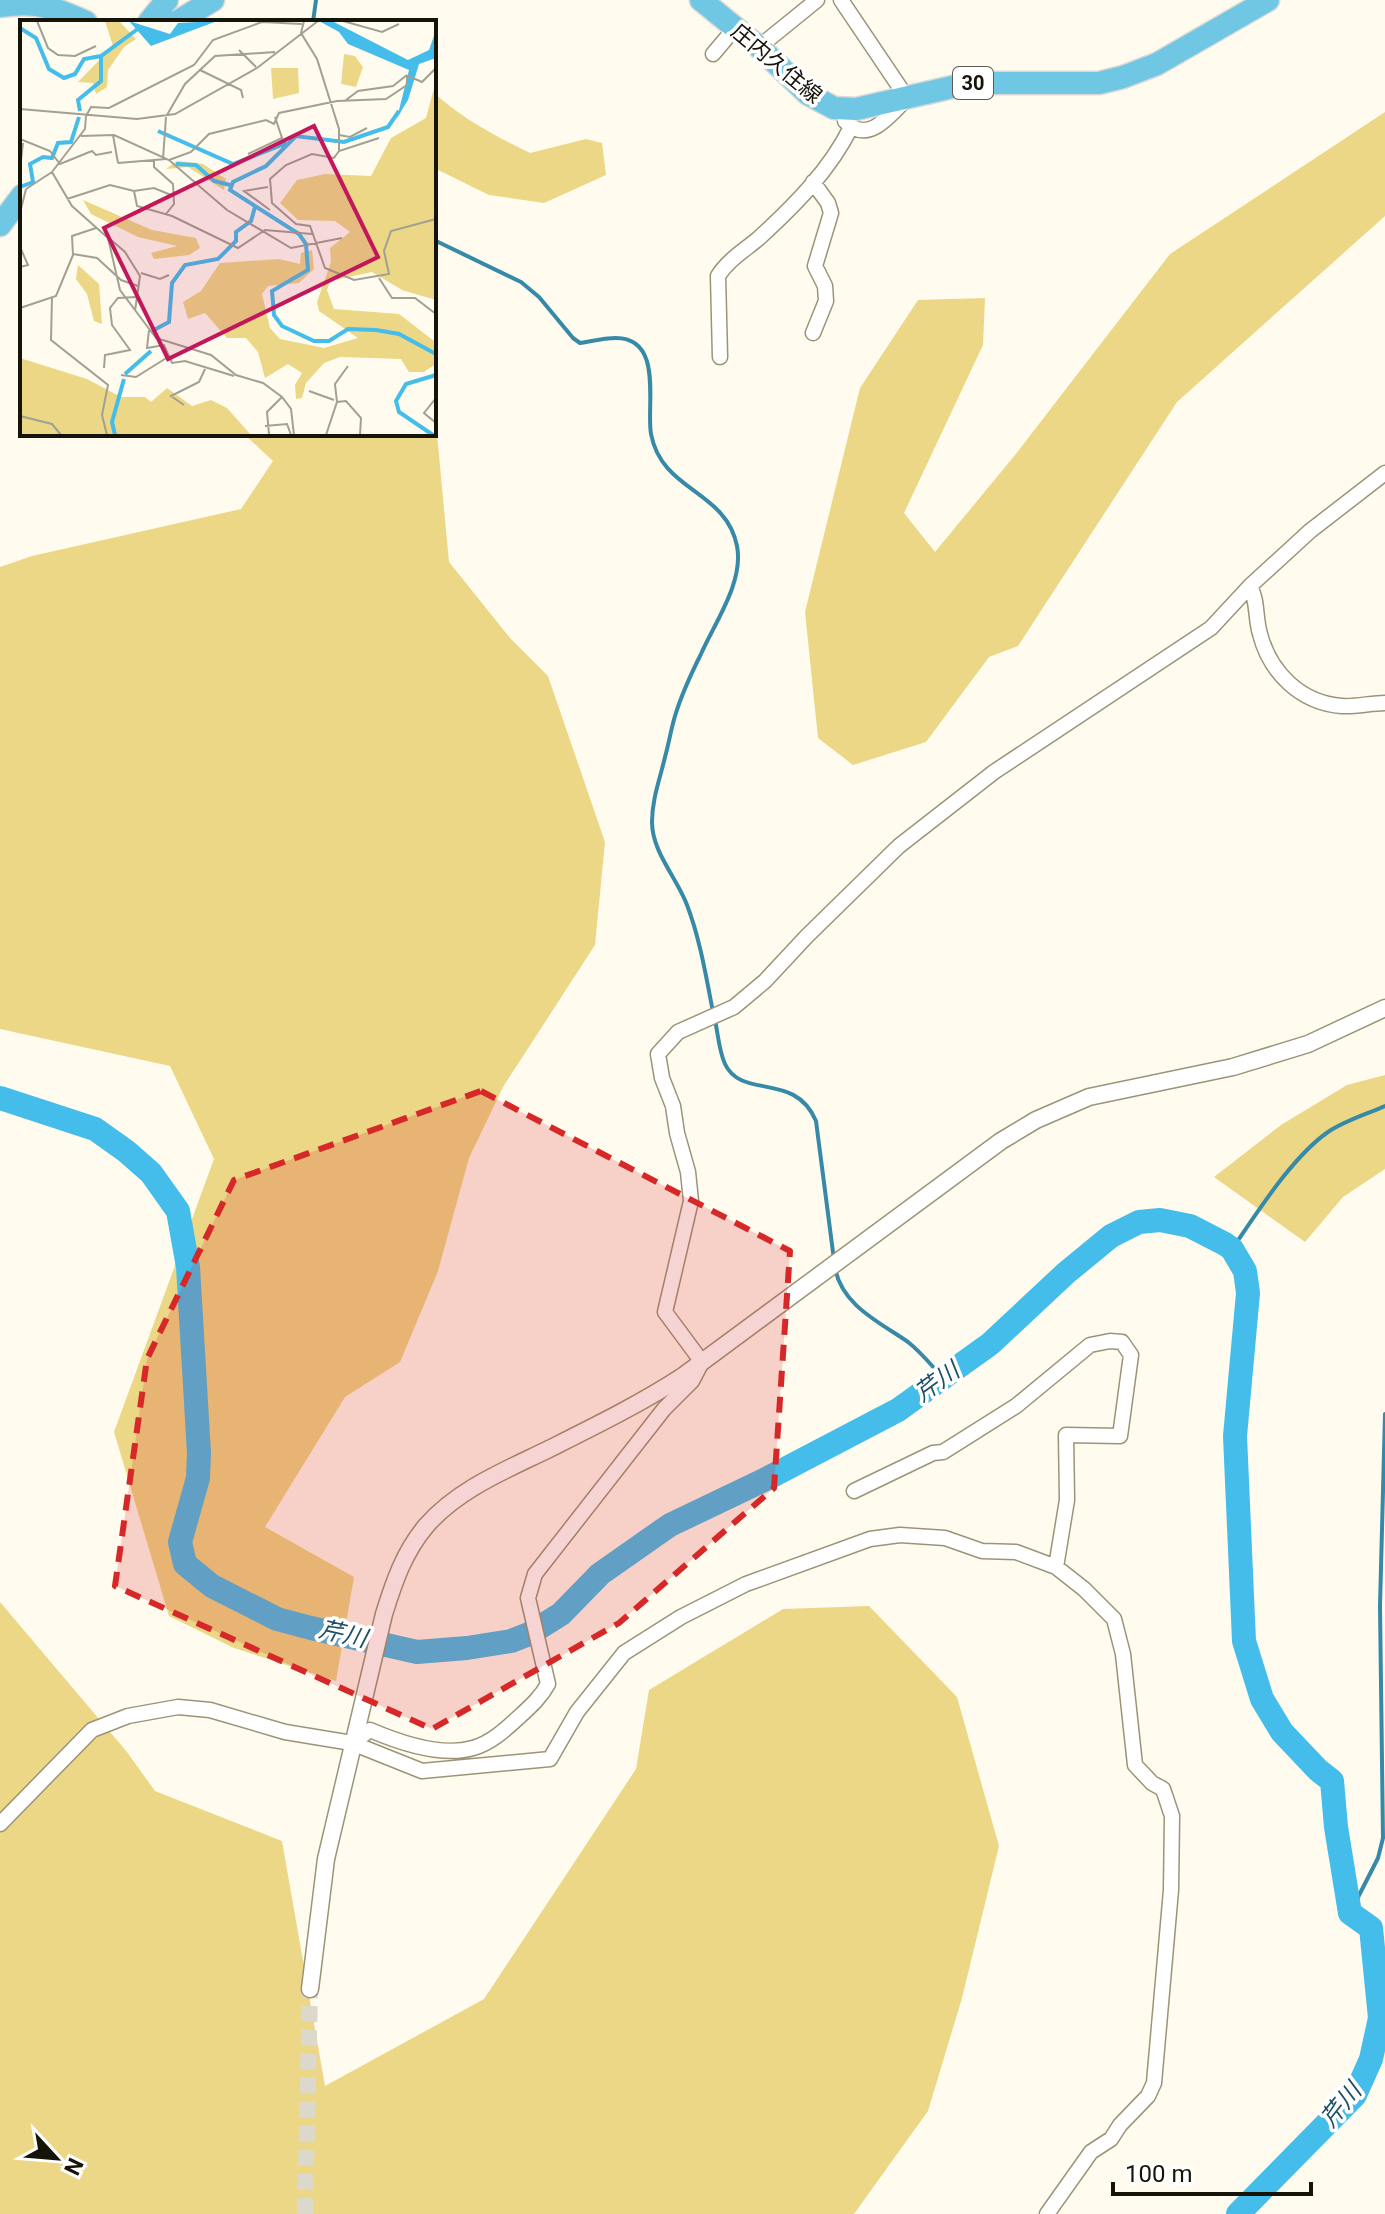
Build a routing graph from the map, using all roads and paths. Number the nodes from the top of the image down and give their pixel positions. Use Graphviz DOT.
graph roads {
  1 [pos="167,0"];
  2 [pos="213,0"];
  3 [pos="701,0"];
  4 [pos="817,0"];
  5 [pos="841,0"];
  6 [pos="1268,0"];
  7 [pos="24,2"];
  8 [pos="0,6"];
  9 [pos="81,20"];
  10 [pos="151,20"];
  11 [pos="180,20"];
  12 [pos="735,28"];
  13 [pos="759,47"];
  14 [pos="713,54"];
  15 [pos="907,98"];
  16 [pos="834,108"];
  17 [pos="851,127"];
  18 [pos="813,182"];
  19 [pos="20,199"];
  20 [pos="0,225"];
  21 [pos="813,333"];
  22 [pos="720,357"];
  23 [pos="1385,473"];
  24 [pos="1250,586"];
  25 [pos="1385,703"];
  26 [pos="1385,1008"];
  27 [pos="702,1362"];
  28 [pos="854,1491"];
  29 [pos="1056,1567"];
  30 [pos="352,1743"];
  31 [pos="0,1824"];
  32 [pos="310,1989"];
  33 [pos="1047,2214"];
  1 -- 10 [label="main road"];
  2 -- 11 [label="main road"];
  3 -- 12 [label="main road, 庄内久住線"];
  4 -- 13 [label="street"];
  5 -- 15 [label="street"];
  6 -- 15 [label="main road, 庄内久住線 / 30"];
  7 -- 8 [label="main road"];
  7 -- 9 [label="main road"];
  12 -- 13 [label="main road, 庄内久住線"];
  12 -- 14 [label="street"];
  13 -- 16 [label="main road, 庄内久住線"];
  15 -- 16 [label="main road, 庄内久住線 / 30"];
  15 -- 17 [label="street"];
  16 -- 17 [label="street"];
  17 -- 18 [label="street"];
  18 -- 21 [label="street"];
  18 -- 22 [label="street"];
  19 -- 20 [label="main road"];
  23 -- 24 [label="street"];
  24 -- 25 [label="street"];
  24 -- 27 [label="street"];
  26 -- 27 [label="street"];
  27 -- 30 [label="street"];
  27 -- 30 [label="street"];
  28 -- 29 [label="street"];
  29 -- 30 [label="street"];
  29 -- 33 [label="street"];
  30 -- 31 [label="street"];
  30 -- 32 [label="street"];
}
